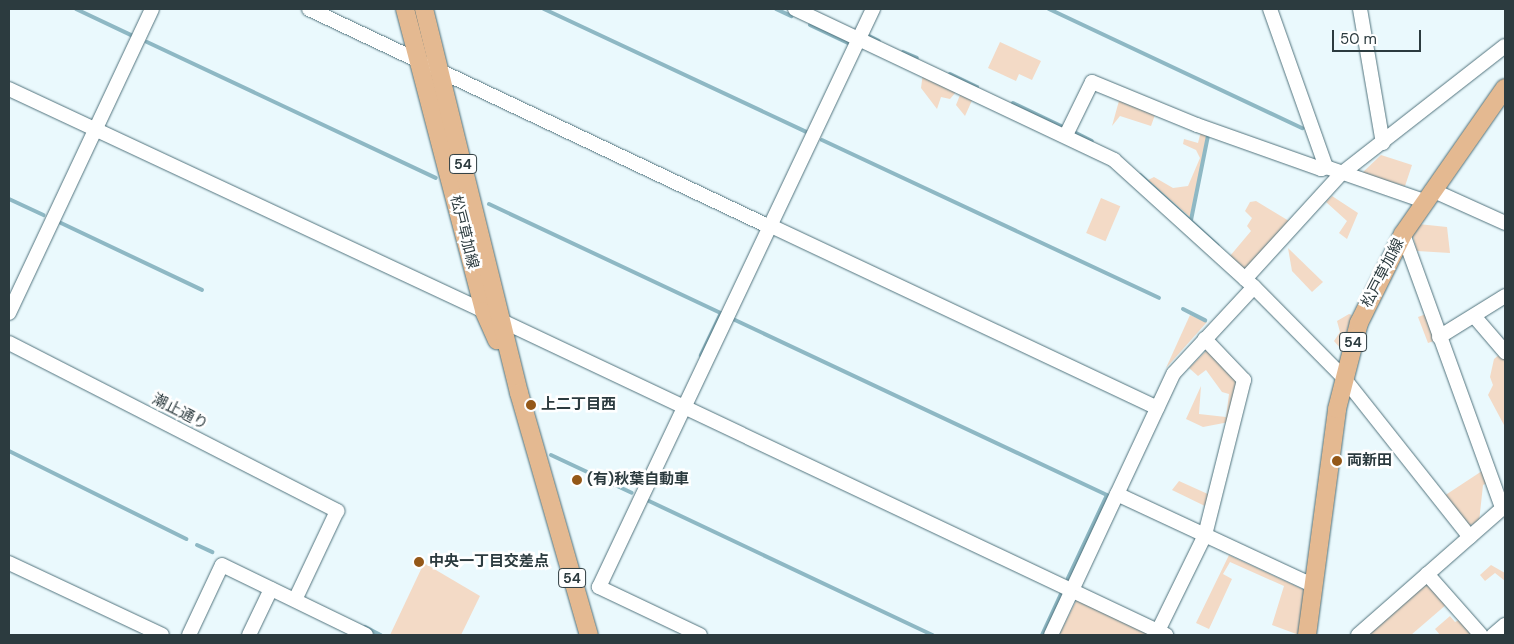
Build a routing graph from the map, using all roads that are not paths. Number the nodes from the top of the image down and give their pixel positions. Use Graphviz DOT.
graph roads {
  1 [pos="152,9"];
  2 [pos="308,9"];
  3 [pos="405,9"];
  4 [pos="424,9"];
  5 [pos="795,9"];
  6 [pos="873,9"];
  7 [pos="1270,9"];
  8 [pos="1360,9"];
  9 [pos="859,39"];
  10 [pos="1505,46"];
  11 [pos="417,59"];
  12 [pos="439,69"];
  13 [pos="1505,88"];
  14 [pos="9,89"];
  15 [pos="95,130"];
  16 [pos="1066,135"];
  17 [pos="1383,142"];
  18 [pos="1326,167"];
  19 [pos="1341,174"];
  20 [pos="1428,196"];
  21 [pos="1505,223"];
  22 [pos="771,226"];
  23 [pos="1403,234"];
  24 [pos="1249,283"];
  25 [pos="1505,296"];
  26 [pos="484,311"];
  27 [pos="9,313"];
  28 [pos="1474,316"];
  29 [pos="500,320"];
  30 [pos="1438,337"];
  31 [pos="1205,339"];
  32 [pos="9,343"];
  33 [pos="1505,352"];
  34 [pos="1343,377"];
  35 [pos="519,392"];
  36 [pos="686,407"];
  37 [pos="1157,408"];
  38 [pos="1117,494"];
  39 [pos="1504,507"];
  40 [pos="1205,535"];
  41 [pos="1470,537"];
  42 [pos="9,563"];
  43 [pos="1427,574"];
  44 [pos="1314,586"];
  45 [pos="271,589"];
  46 [pos="1072,590"];
  47 [pos="295,600"];
  48 [pos="1505,624"];
  49 [pos="1160,634"];
  50 [pos="162,635"];
  51 [pos="189,635"];
  52 [pos="250,635"];
  53 [pos="366,635"];
  54 [pos="589,635"];
  55 [pos="700,635"];
  56 [pos="1051,635"];
  57 [pos="1307,635"];
  58 [pos="1358,635"];
  59 [pos="1482,635"];
  60 [pos="1493,635"];
  1 -- 15 [label="street"];
  2 -- 11 [label="street"];
  3 -- 11 [label="main road, 松戸草加線 / 54"];
  4 -- 12 [label="main road, 松戸草加線 / 54"];
  5 -- 9 [label="street"];
  6 -- 9 [label="street"];
  7 -- 18 [label="street"];
  8 -- 17 [label="street"];
  9 -- 16 [label="street"];
  9 -- 22 [label="street"];
  10 -- 17 [label="street"];
  11 -- 12 [label="street"];
  11 -- 26 [label="main road, 松戸草加線 / 54"];
  12 -- 22 [label="street"];
  12 -- 29 [label="main road, 松戸草加線 / 54"];
  13 -- 20 [label="main road, 松戸草加線 / 54"];
  14 -- 15 [label="street"];
  15 -- 26 [label="street"];
  15 -- 27 [label="street"];
  16 -- 18 [label="street"];
  16 -- 24 [label="street"];
  17 -- 19 [label="street"];
  18 -- 19 [label="street"];
  19 -- 20 [label="street"];
  19 -- 24 [label="street"];
  20 -- 21 [label="street"];
  20 -- 23 [label="main road, 松戸草加線 / 54"];
  22 -- 36 [label="street"];
  22 -- 37 [label="street"];
  23 -- 30 [label="street"];
  23 -- 34 [label="main road, 松戸草加線 / 54"];
  24 -- 31 [label="street"];
  24 -- 34 [label="street"];
  25 -- 28 [label="street"];
  26 -- 35 [label="main road, 松戸草加線 / 54"];
  28 -- 30 [label="street"];
  28 -- 33 [label="street"];
  29 -- 35 [label="main road, 松戸草加線 / 54"];
  29 -- 36 [label="street"];
  30 -- 39 [label="street"];
  31 -- 37 [label="street"];
  31 -- 40 [label="street"];
  32 -- 47 [label="street, 潮止通り"];
  34 -- 41 [label="street"];
  34 -- 44 [label="main road, 松戸草加線 / 54"];
  35 -- 54 [label="main road, 松戸草加線 / 54"];
  36 -- 46 [label="street"];
  36 -- 55 [label="street"];
  37 -- 38 [label="street"];
  38 -- 40 [label="street"];
  38 -- 46 [label="street"];
  39 -- 41 [label="street"];
  40 -- 44 [label="street"];
  40 -- 49 [label="street"];
  41 -- 43 [label="street"];
  42 -- 50 [label="street"];
  43 -- 58 [label="street"];
  43 -- 59 [label="street"];
  44 -- 57 [label="main road, 松戸草加線 / 54"];
  45 -- 47 [label="street"];
  45 -- 51 [label="street"];
  45 -- 52 [label="street"];
  46 -- 49 [label="street"];
  46 -- 56 [label="street"];
  47 -- 53 [label="street"];
  48 -- 60 [label="street"];
}
